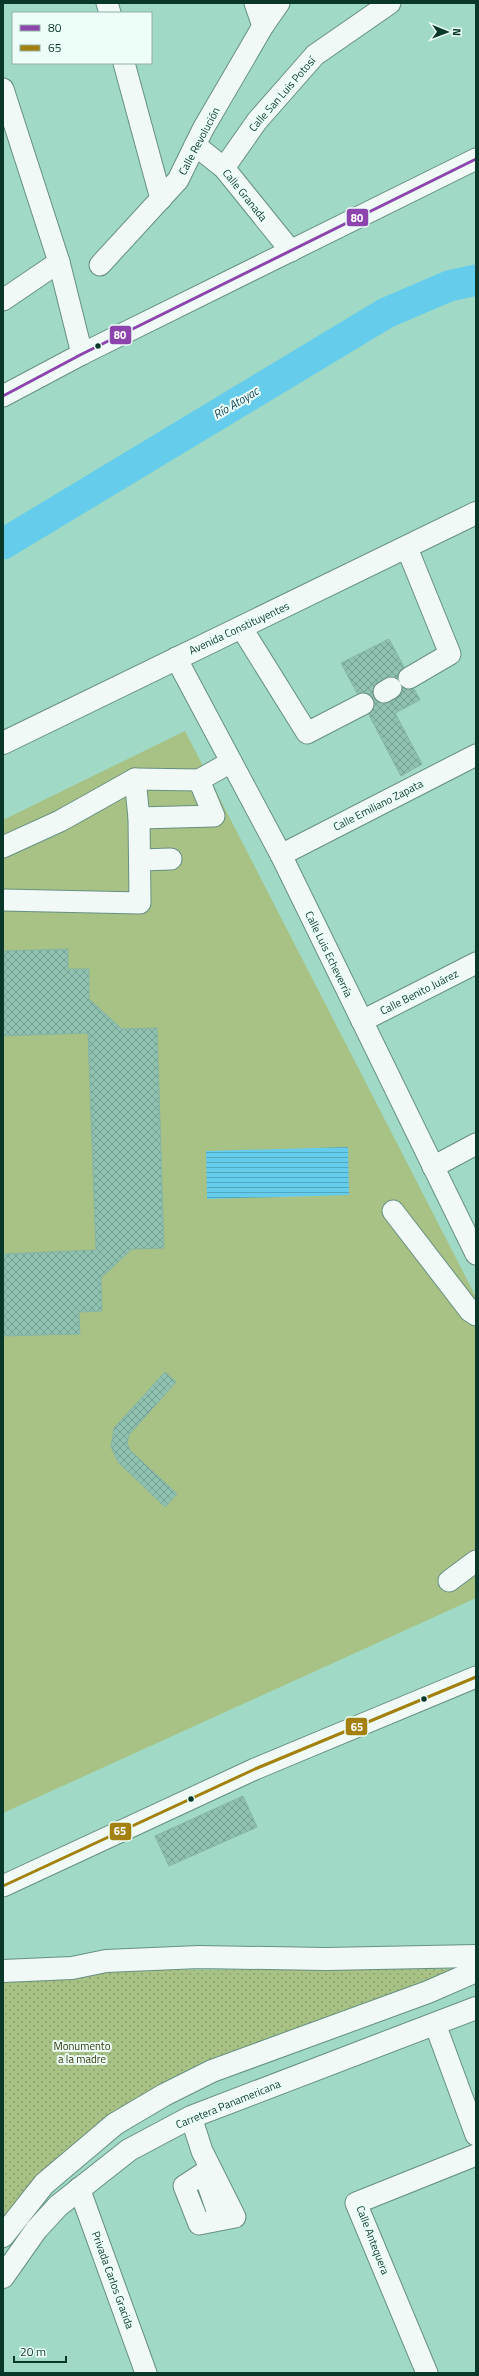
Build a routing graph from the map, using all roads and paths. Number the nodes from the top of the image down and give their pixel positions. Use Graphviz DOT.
graph roads {
  1 [pos="255,3"];
  2 [pos="279,3"];
  3 [pos="390,3"];
  4 [pos="263,26"];
  5 [pos="124,64"];
  6 [pos="3,89"];
  7 [pos="195,145"];
  8 [pos="476,159"];
  9 [pos="224,168"];
  10 [pos="161,199"];
  11 [pos="291,251"];
  12 [pos="59,262"];
  13 [pos="100,265"];
  14 [pos="3,300"];
  15 [pos="82,354"];
  16 [pos="3,396"];
  17 [pos="476,514"];
  18 [pos="407,548"];
  19 [pos="241,627"];
  20 [pos="176,658"];
  21 [pos="395,686"];
  22 [pos="363,704"];
  23 [pos="3,743"];
  24 [pos="476,755"];
  25 [pos="231,762"];
  26 [pos="135,779"];
  27 [pos="199,780"];
  28 [pos="139,818"];
  29 [pos="3,847"];
  30 [pos="281,855"];
  31 [pos="171,859"];
  32 [pos="140,860"];
  33 [pos="3,900"];
  34 [pos="476,963"];
  35 [pos="362,1021"];
  36 [pos="476,1144"];
  37 [pos="433,1166"];
  38 [pos="393,1211"];
  39 [pos="476,1254"];
  40 [pos="476,1315"];
  41 [pos="476,1561"];
  42 [pos="449,1581"];
  43 [pos="476,1677"];
  44 [pos="3,1886"];
  45 [pos="476,1956"];
  46 [pos="3,1971"];
  47 [pos="476,1971"];
  48 [pos="476,2008"];
  49 [pos="435,2024"];
  50 [pos="192,2116"];
  51 [pos="476,2135"];
  52 [pos="476,2155"];
  53 [pos="80,2188"];
  54 [pos="220,2219"];
  55 [pos="3,2236"];
  56 [pos="3,2276"];
  57 [pos="146,2373"];
  58 [pos="427,2373"];
  1 -- 4 [label="street"];
  2 -- 4 [label="street, Calle Revolución"];
  3 -- 9 [label="street, Calle San Luis Potosí"];
  4 -- 7 [label="street, Calle Revolución"];
  5 -- 10 [label="street"];
  6 -- 12 [label="street"];
  7 -- 9 [label="street, Calle Granada"];
  7 -- 10 [label="street, Calle Revolución"];
  8 -- 11 [label="street"];
  9 -- 11 [label="street, Calle Granada"];
  10 -- 13 [label="street, Calle Revolución"];
  11 -- 15 [label="street"];
  12 -- 14 [label="street"];
  12 -- 15 [label="street"];
  15 -- 16 [label="street"];
  17 -- 18 [label="main road, Avenida Constituyentes"];
  18 -- 19 [label="main road, Avenida Constituyentes"];
  18 -- 21 [label="street"];
  19 -- 20 [label="main road, Avenida Constituyentes"];
  19 -- 22 [label="street"];
  20 -- 23 [label="main road, Avenida Constituyentes"];
  20 -- 25 [label="street, Calle Luis Echeverría"];
  24 -- 30 [label="street, Calle Emiliano Zapata"];
  25 -- 27 [label="street"];
  25 -- 30 [label="street, Calle Luis Echeverría"];
  26 -- 27 [label="street"];
  26 -- 28 [label="street"];
  26 -- 29 [label="street"];
  27 -- 28 [label="street"];
  28 -- 32 [label="street"];
  30 -- 35 [label="street, Calle Luis Echeverría"];
  31 -- 32 [label="street"];
  32 -- 33 [label="street"];
  34 -- 35 [label="street, Calle Benito Juárez"];
  35 -- 37 [label="street, Calle Luis Echeverría"];
  36 -- 37 [label="street"];
  37 -- 39 [label="street, Calle Luis Echeverría"];
  38 -- 40 [label="street"];
  41 -- 42 [label="street"];
  43 -- 44 [label="street"];
  45 -- 46 [label="main road"];
  47 -- 55 [label="main road"];
  48 -- 49 [label="main road, Carretera Panamericana"];
  49 -- 50 [label="main road, Carretera Panamericana"];
  49 -- 51 [label="street"];
  50 -- 53 [label="main road, Carretera Panamericana"];
  50 -- 54 [label="street"];
  52 -- 58 [label="street, Calle Antequera"];
  53 -- 56 [label="main road, Carretera Panamericana"];
  53 -- 57 [label="street, Privada Carlos Gracida"];
}
